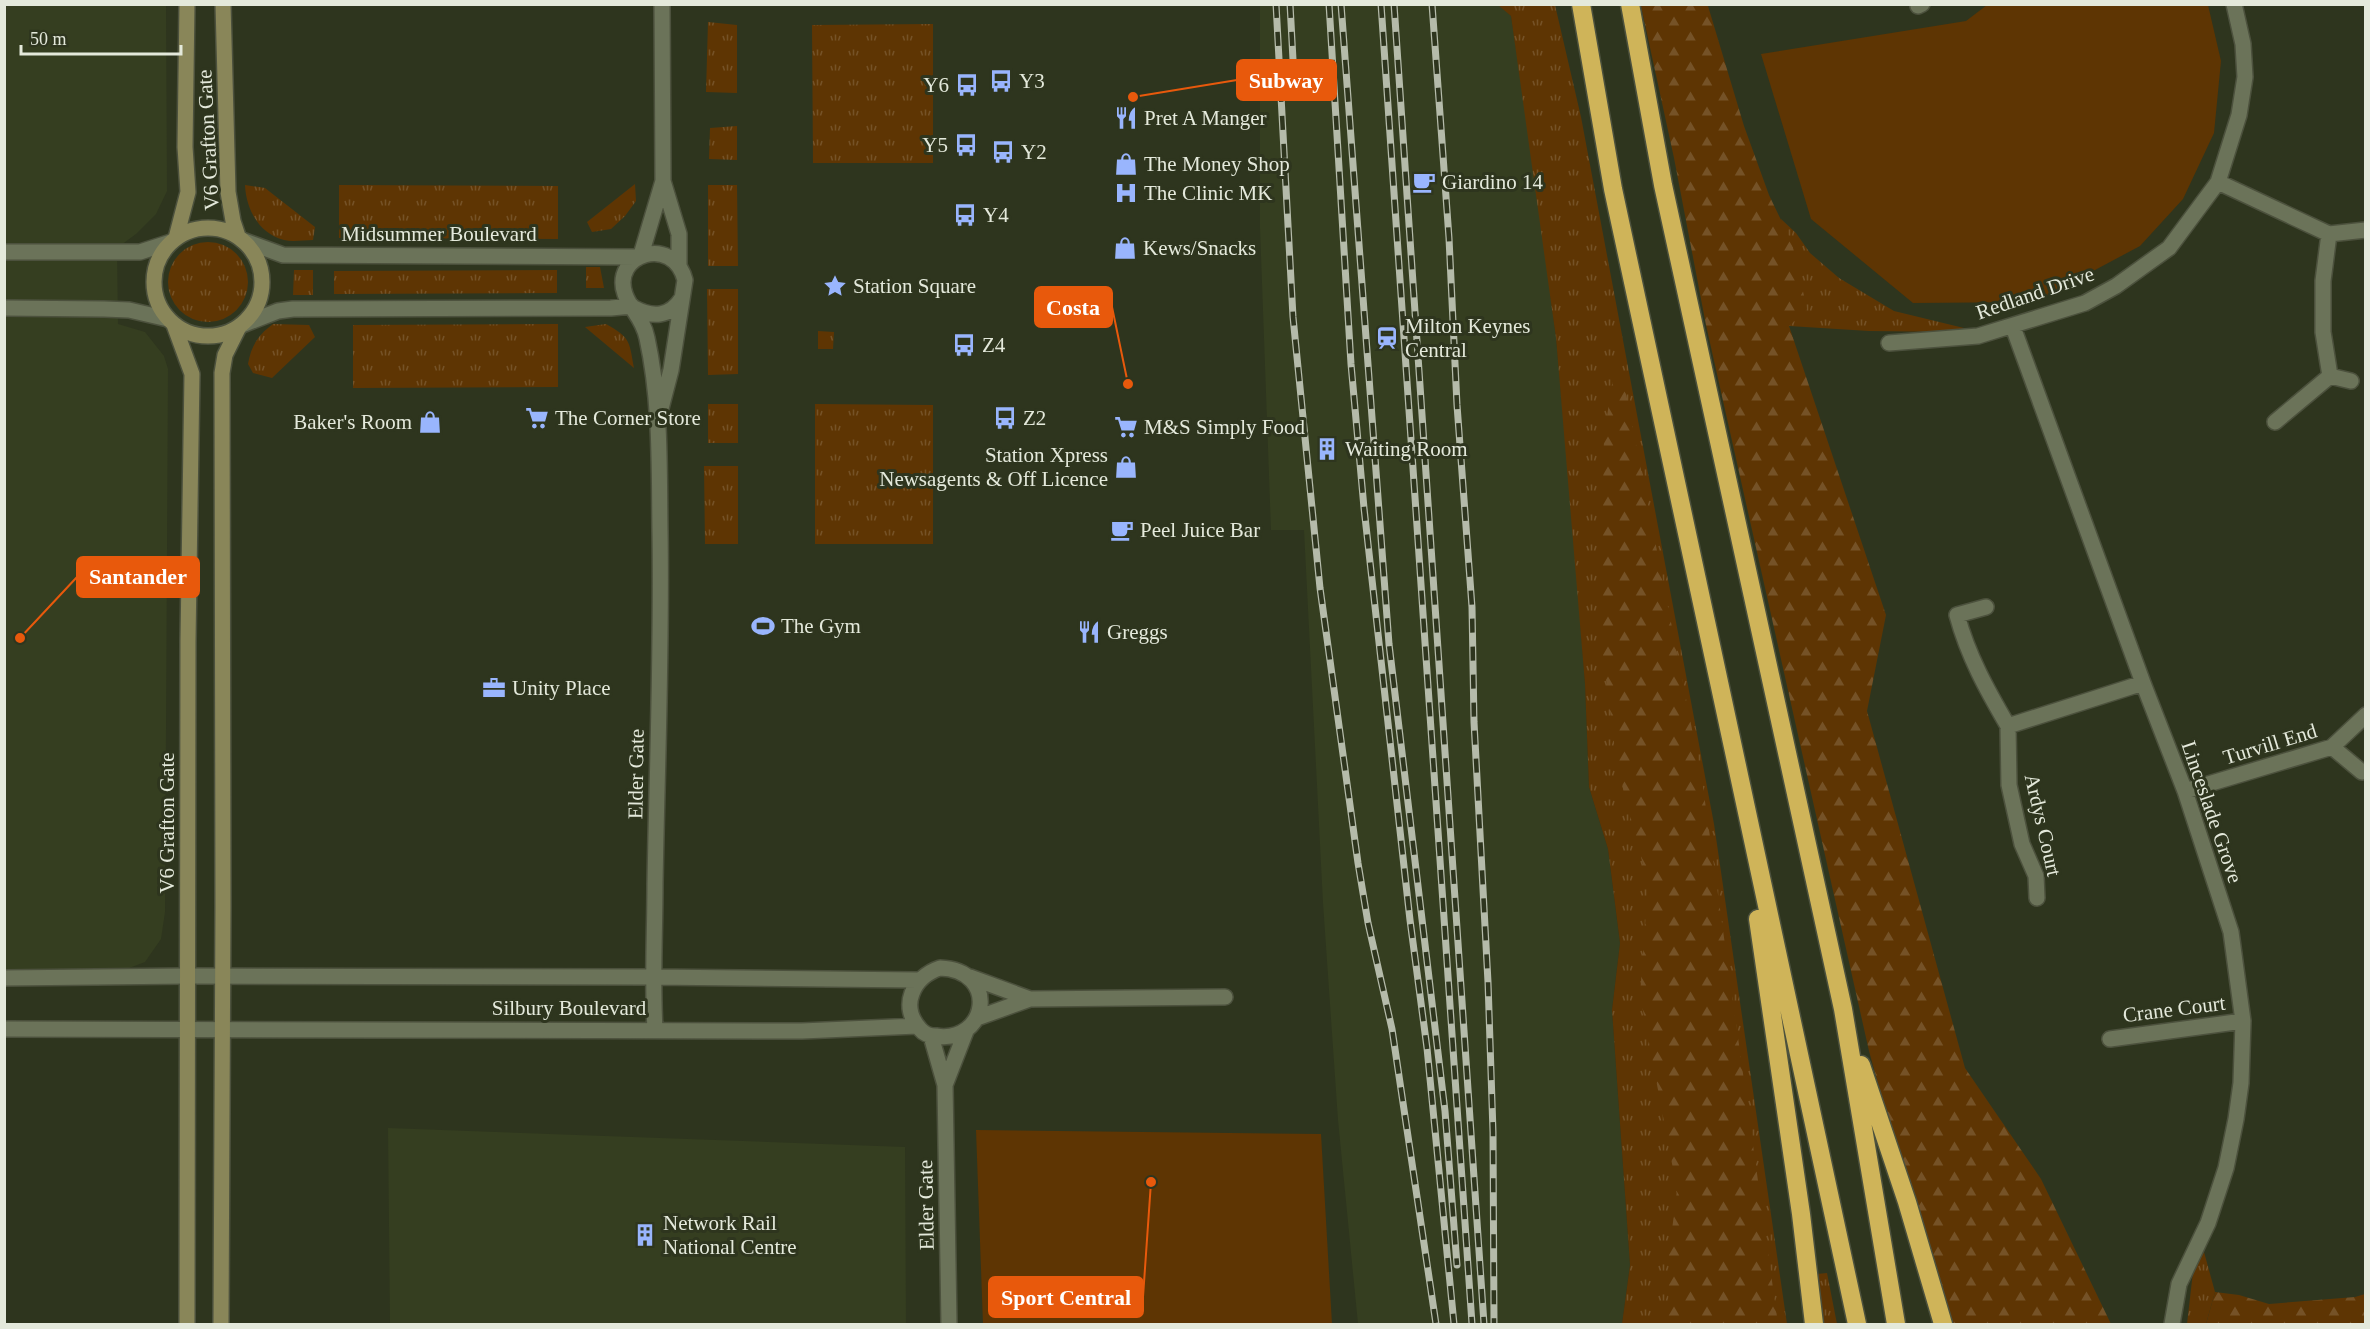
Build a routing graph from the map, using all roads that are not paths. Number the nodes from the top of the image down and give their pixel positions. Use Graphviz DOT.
graph roads {
  1 [pos="187,4"];
  2 [pos="223,4"];
  3 [pos="662,4"];
  4 [pos="1581,4"];
  5 [pos="1630,4"];
  6 [pos="2234,4"];
  7 [pos="663,181"];
  8 [pos="2218,182"];
  9 [pos="2366,230"];
  10 [pos="2329,234"];
  11 [pos="240,238"];
  12 [pos="173,240"];
  13 [pos="4,252"];
  14 [pos="639,256"];
  15 [pos="680,266"];
  16 [pos="684,295"];
  17 [pos="633,307"];
  18 [pos="4,308"];
  19 [pos="171,322"];
  20 [pos="241,326"];
  21 [pos="2013,327"];
  22 [pos="1889,343"];
  23 [pos="2330,375"];
  24 [pos="2350,381"];
  25 [pos="658,416"];
  26 [pos="2276,422"];
  27 [pos="1986,607"];
  28 [pos="2143,683"];
  29 [pos="2366,715"];
  30 [pos="2008,726"];
  31 [pos="2332,747"];
  32 [pos="1734,759"];
  33 [pos="2362,772"];
  34 [pos="2185,791"];
  35 [pos="2037,898"];
  36 [pos="187,976"];
  37 [pos="222,976"];
  38 [pos="654,977"];
  39 [pos="970,977"];
  40 [pos="4,978"];
  41 [pos="917,980"];
  42 [pos="1225,997"];
  43 [pos="1030,999"];
  44 [pos="1843,1009"];
  45 [pos="977,1018"];
  46 [pos="2243,1022"];
  47 [pos="917,1026"];
  48 [pos="4,1029"];
  49 [pos="655,1029"];
  50 [pos="188,1031"];
  51 [pos="221,1031"];
  52 [pos="966,1031"];
  53 [pos="931,1036"];
  54 [pos="2110,1039"];
  55 [pos="945,1085"];
  56 [pos="188,1324"];
  57 [pos="221,1324"];
  58 [pos="949,1324"];
  59 [pos="1814,1324"];
  60 [pos="1857,1324"];
  61 [pos="1896,1324"];
  62 [pos="1943,1324"];
  63 [pos="2172,1324"];
  1 -- 12 [label="street, V6 Grafton Gate"];
  2 -- 11 [label="street, V6 Grafton Gate"];
  3 -- 7 [label="street"];
  4 -- 32 [label="highway"];
  5 -- 44 [label="highway"];
  6 -- 8 [label="street, Redland Drive"];
  7 -- 14 [label="street"];
  7 -- 15 [label="street"];
  8 -- 10 [label="street"];
  8 -- 21 [label="street, Redland Drive"];
  9 -- 10 [label="street"];
  10 -- 23 [label="street"];
  11 -- 12 [label="street"];
  11 -- 14 [label="street, Midsummer Boulevard"];
  11 -- 20 [label="street"];
  12 -- 13 [label="street"];
  12 -- 19 [label="street"];
  14 -- 15 [label="street"];
  14 -- 17 [label="street"];
  15 -- 16 [label="street"];
  16 -- 17 [label="street"];
  16 -- 25 [label="street"];
  17 -- 20 [label="street"];
  17 -- 25 [label="street"];
  18 -- 19 [label="street"];
  19 -- 20 [label="street"];
  19 -- 36 [label="street, V6 Grafton Gate"];
  20 -- 37 [label="street"];
  21 -- 22 [label="street, Redland Drive"];
  21 -- 28 [label="street, Linceslade Grove"];
  23 -- 24 [label="street"];
  23 -- 26 [label="street"];
  25 -- 38 [label="street, Elder Gate"];
  27 -- 30 [label="street, Ardys Court"];
  28 -- 30 [label="street"];
  28 -- 34 [label="street, Linceslade Grove"];
  29 -- 31 [label="street, Turvill End"];
  30 -- 35 [label="street, Ardys Court"];
  31 -- 33 [label="street, Turvill End"];
  31 -- 34 [label="street, Turvill End"];
  32 -- 59 [label="highway"];
  32 -- 60 [label="highway"];
  34 -- 46 [label="street, Linceslade Grove"];
  36 -- 37 [label="street, Silbury Boulevard"];
  36 -- 40 [label="street"];
  36 -- 50 [label="street, V6 Grafton Gate"];
  37 -- 38 [label="street, Silbury Boulevard"];
  37 -- 51 [label="street"];
  38 -- 41 [label="street, Silbury Boulevard"];
  38 -- 49 [label="street, Elder Gate"];
  39 -- 41 [label="street"];
  39 -- 43 [label="street"];
  39 -- 45 [label="street"];
  41 -- 47 [label="street"];
  42 -- 43 [label="street"];
  43 -- 45 [label="street"];
  44 -- 61 [label="highway"];
  44 -- 62 [label="highway"];
  45 -- 52 [label="street"];
  46 -- 54 [label="street, Crane Court"];
  46 -- 63 [label="street, Linceslade Grove"];
  47 -- 49 [label="street, Silbury Boulevard"];
  47 -- 53 [label="street"];
  48 -- 50 [label="street"];
  49 -- 51 [label="street, Silbury Boulevard"];
  50 -- 51 [label="street, Silbury Boulevard"];
  50 -- 56 [label="street, V6 Grafton Gate"];
  51 -- 57 [label="street"];
  52 -- 53 [label="street"];
  52 -- 55 [label="street, Elder Gate"];
  53 -- 55 [label="street, Elder Gate"];
  55 -- 58 [label="street, Elder Gate"];
}
